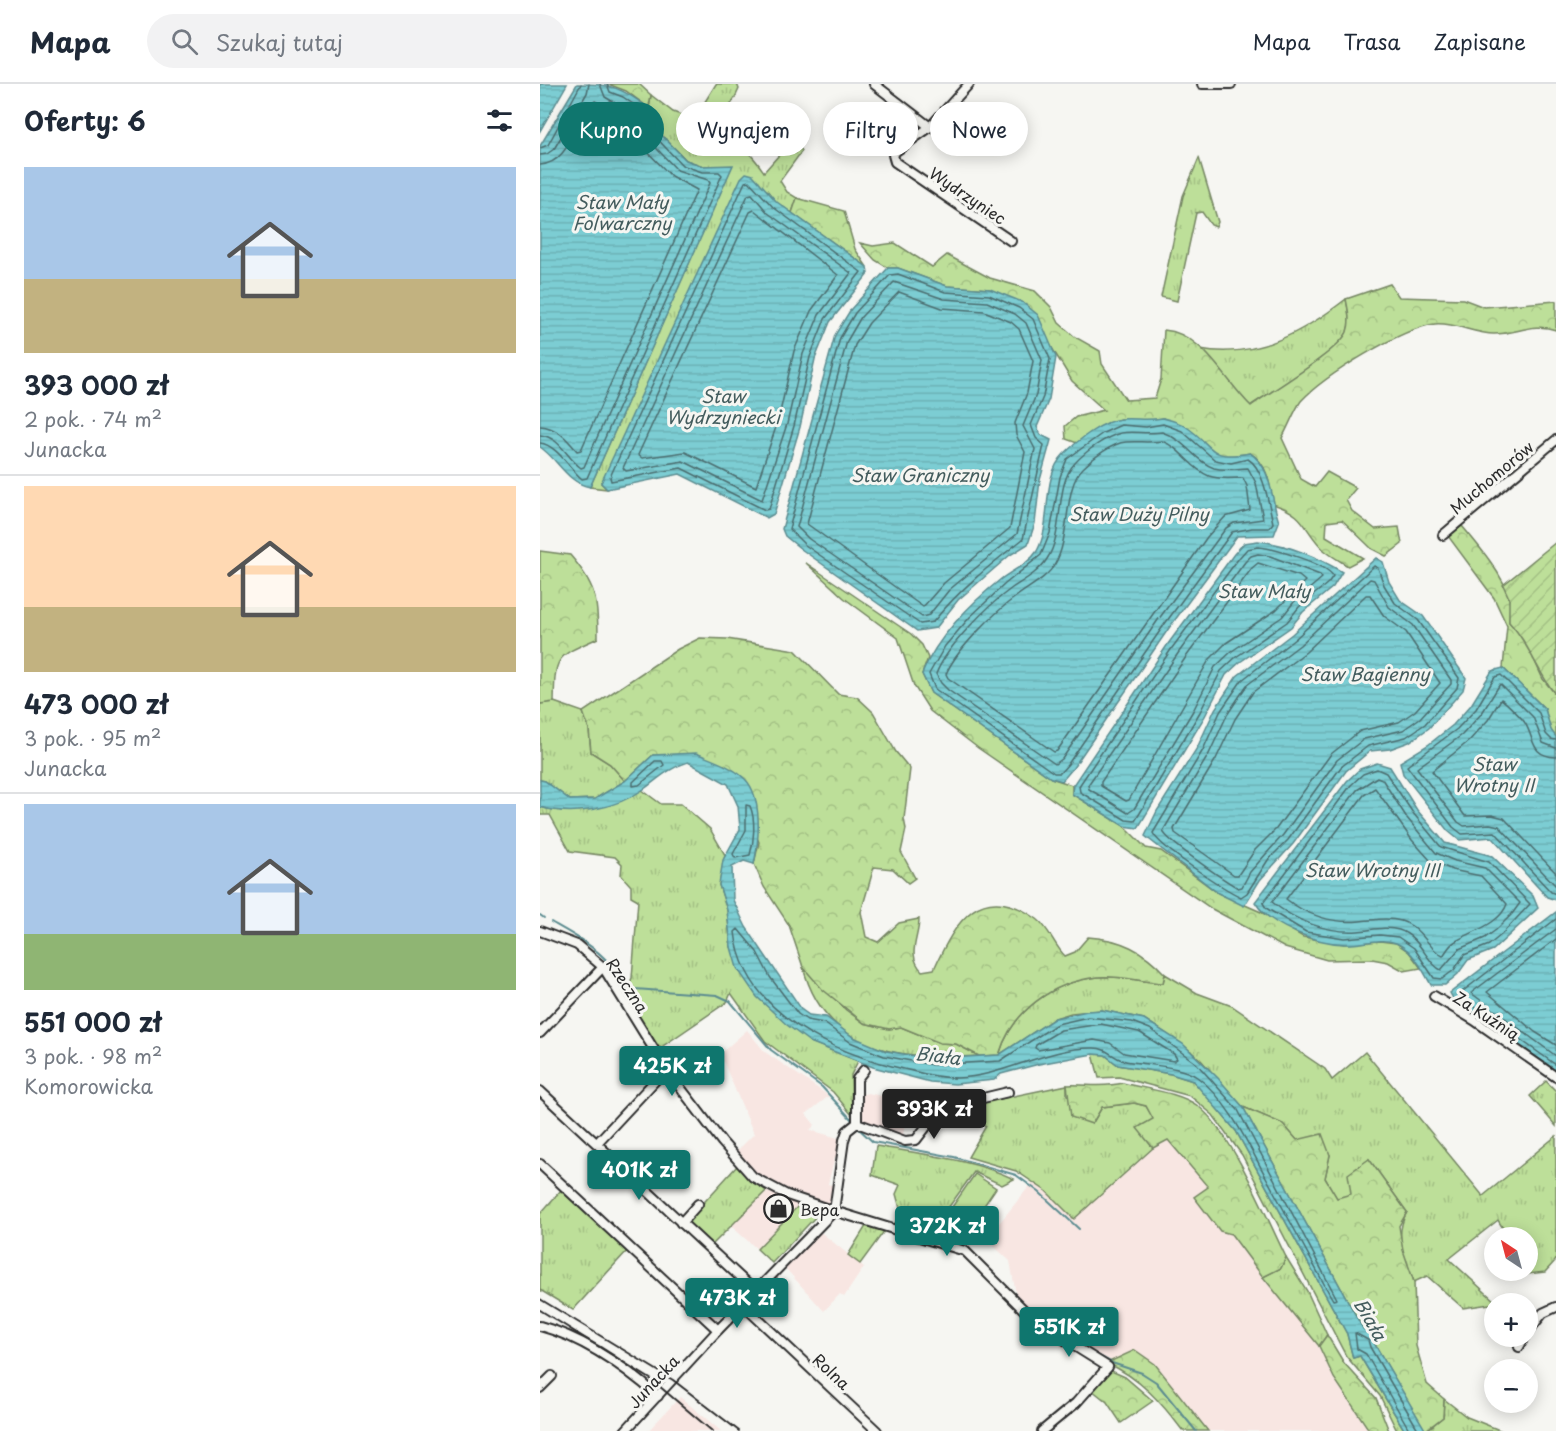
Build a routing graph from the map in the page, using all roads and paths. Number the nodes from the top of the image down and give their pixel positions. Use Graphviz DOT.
graph roads {
  1 [pos="874,84"];
  2 [pos="969,84"];
  3 [pos="1202,84"];
  4 [pos="1231,84"];
  5 [pos="953,102"];
  6 [pos="930,127"];
  7 [pos="1011,241"];
  8 [pos="1556,440"];
  9 [pos="1443,534"];
  10 [pos="540,931"];
  11 [pos="603,967"];
  12 [pos="1434,996"];
  13 [pos="540,1033"];
  14 [pos="666,1069"];
  15 [pos="864,1070"];
  16 [pos="1556,1077"];
  17 [pos="540,1091"];
  18 [pos="1008,1092"];
  19 [pos="857,1123"];
  20 [pos="597,1143"];
  21 [pos="540,1164"];
  22 [pos="698,1204"];
  23 [pos="834,1211"];
  24 [pos="681,1223"];
  25 [pos="755,1291"];
  26 [pos="742,1305"];
  27 [pos="1556,1307"];
  28 [pos="1538,1319"];
  29 [pos="540,1326"];
  30 [pos="718,1330"];
  31 [pos="552,1376"];
  32 [pos="540,1388"];
  33 [pos="658,1396"];
  34 [pos="625,1431"];
  35 [pos="877,1431"];
  36 [pos="1042,1431"];
  1 -- 6 [label="street"];
  2 -- 5 [label="street, Wydrzyniec"];
  3 -- 4 [label="street"];
  6 -- 7 [label="street, Wydrzyniec"];
  8 -- 9 [label="street, Muchomorów"];
  10 -- 11 [label="street, Rzeczna"];
  11 -- 13 [label="street"];
  11 -- 14 [label="street, Rzeczna"];
  12 -- 16 [label="street, Za Kuźnią"];
  14 -- 20 [label="street"];
  14 -- 23 [label="street, Rzeczna"];
  15 -- 19 [label="street"];
  17 -- 20 [label="street"];
  18 -- 19 [label="street"];
  19 -- 23 [label="street"];
  20 -- 24 [label="street"];
  21 -- 30 [label="street"];
  22 -- 24 [label="street"];
  23 -- 25 [label="street, Junacka"];
  23 -- 36 [label="street, Rzeczna"];
  24 -- 25 [label="street"];
  25 -- 26 [label="street, Junacka"];
  26 -- 30 [label="street, Junacka"];
  26 -- 35 [label="street, Rolna"];
  27 -- 28 [label="street"];
  29 -- 33 [label="street"];
  30 -- 33 [label="street, Junacka"];
  31 -- 32 [label="street"];
  33 -- 34 [label="street, Junacka"];
}
